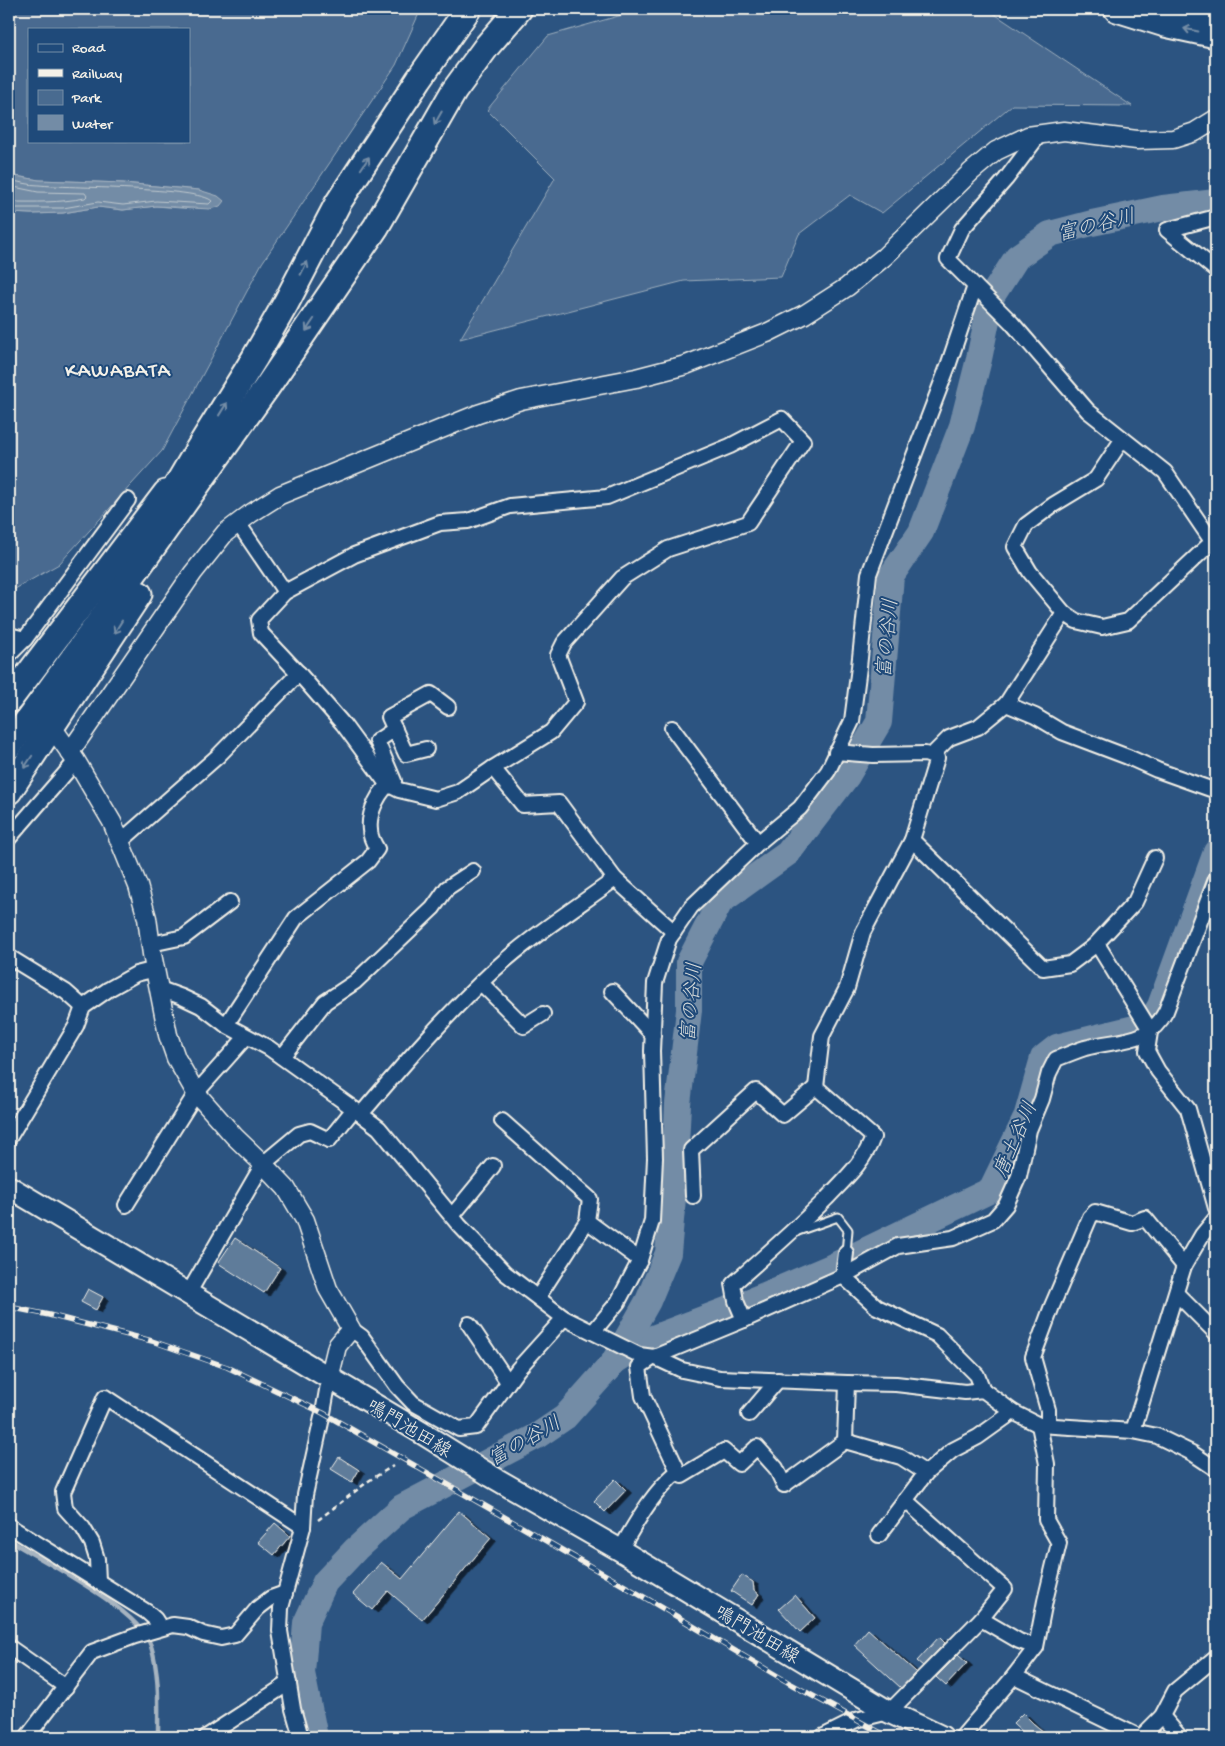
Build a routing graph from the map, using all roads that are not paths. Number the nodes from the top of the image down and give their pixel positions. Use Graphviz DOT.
graph roads {
  1 [pos="446,9"];
  2 [pos="468,9"];
  3 [pos="495,9"];
  4 [pos="519,9"];
  5 [pos="1117,9"];
  6 [pos="1191,9"];
  7 [pos="1216,16"];
  8 [pos="1216,35"];
  9 [pos="419,79"];
  10 [pos="454,91"];
  11 [pos="1216,119"];
  12 [pos="1038,135"];
  13 [pos="1216,217"];
  14 [pos="1216,270"];
  15 [pos="976,286"];
  16 [pos="1122,440"];
  17 [pos="197,450"];
  18 [pos="224,450"];
  19 [pos="128,500"];
  20 [pos="238,523"];
  21 [pos="1214,545"];
  22 [pos="285,592"];
  23 [pos="1064,613"];
  24 [pos="9,635"];
  25 [pos="25,639"];
  26 [pos="9,655"];
  27 [pos="299,673"];
  28 [pos="9,700"];
  29 [pos="1006,704"];
  30 [pos="448,707"];
  31 [pos="9,726"];
  32 [pos="672,728"];
  33 [pos="395,729"];
  34 [pos="57,734"];
  35 [pos="9,746"];
  36 [pos="426,749"];
  37 [pos="837,752"];
  38 [pos="73,756"];
  39 [pos="931,756"];
  40 [pos="493,768"];
  41 [pos="387,784"];
  42 [pos="9,791"];
  43 [pos="1216,791"];
  44 [pos="9,838"];
  45 [pos="912,840"];
  46 [pos="120,842"];
  47 [pos="758,843"];
  48 [pos="1155,858"];
  49 [pos="474,871"];
  50 [pos="1216,878"];
  51 [pos="615,879"];
  52 [pos="230,902"];
  53 [pos="674,932"];
  54 [pos="151,944"];
  55 [pos="1094,946"];
  56 [pos="9,957"];
  57 [pos="156,969"];
  58 [pos="481,983"];
  59 [pos="160,989"];
  60 [pos="612,991"];
  61 [pos="83,1007"];
  62 [pos="543,1014"];
  63 [pos="1146,1024"];
  64 [pos="226,1026"];
  65 [pos="653,1035"];
  66 [pos="246,1037"];
  67 [pos="282,1057"];
  68 [pos="816,1088"];
  69 [pos="196,1093"];
  70 [pos="358,1111"];
  71 [pos="502,1121"];
  72 [pos="9,1138"];
  73 [pos="263,1164"];
  74 [pos="493,1166"];
  75 [pos="9,1187"];
  76 [pos="693,1196"];
  77 [pos="126,1205"];
  78 [pos="1216,1208"];
  79 [pos="452,1216"];
  80 [pos="1216,1218"];
  81 [pos="587,1221"];
  82 [pos="792,1233"];
  83 [pos="846,1253"];
  84 [pos="640,1260"];
  85 [pos="1184,1266"];
  86 [pos="843,1272"];
  87 [pos="188,1294"];
  88 [pos="1177,1294"];
  89 [pos="538,1297"];
  90 [pos="564,1318"];
  91 [pos="744,1318"];
  92 [pos="470,1324"];
  93 [pos="351,1328"];
  94 [pos="597,1333"];
  95 [pos="1216,1333"];
  96 [pos="654,1357"];
  97 [pos="329,1379"];
  98 [pos="778,1380"];
  99 [pos="508,1382"];
  100 [pos="847,1384"];
  101 [pos="983,1390"];
  102 [pos="1013,1412"];
  103 [pos="749,1414"];
  104 [pos="1043,1424"];
  105 [pos="1133,1431"];
  106 [pos="845,1441"];
  107 [pos="1216,1469"];
  108 [pos="678,1471"];
  109 [pos="926,1473"];
  110 [pos="906,1500"];
  111 [pos="9,1526"];
  112 [pos="304,1527"];
  113 [pos="879,1535"];
  114 [pos="620,1550"];
  115 [pos="98,1581"];
  116 [pos="285,1593"];
  117 [pos="981,1619"];
  118 [pos="157,1629"];
  119 [pos="9,1647"];
  120 [pos="1036,1647"];
  121 [pos="1216,1657"];
  122 [pos="1014,1676"];
  123 [pos="289,1682"];
  124 [pos="66,1687"];
  125 [pos="889,1712"];
  126 [pos="1162,1716"];
  127 [pos="27,1737"];
  128 [pos="206,1737"];
  129 [pos="301,1737"];
  130 [pos="822,1737"];
  131 [pos="942,1737"];
  132 [pos="962,1737"];
  133 [pos="1141,1737"];
  134 [pos="1180,1737"];
  1 -- 9 [label="highway"];
  2 -- 9 [label="highway"];
  3 -- 10 [label="highway"];
  4 -- 10 [label="highway"];
  8 -- 5 [label="highway, one-way"];
  6 -- 7 [label="highway"];
  17 -- 9 [label="highway, one-way"];
  10 -- 18 [label="highway, one-way"];
  11 -- 12 [label="street"];
  12 -- 15 [label="street"];
  12 -- 20 [label="street"];
  13 -- 14 [label="street"];
  15 -- 16 [label="street"];
  15 -- 37 [label="street"];
  16 -- 21 [label="street"];
  16 -- 23 [label="street"];
  17 -- 28 [label="highway"];
  17 -- 31 [label="highway"];
  18 -- 35 [label="highway"];
  18 -- 42 [label="highway, one-way"];
  19 -- 25 [label="street"];
  20 -- 22 [label="street"];
  20 -- 38 [label="street"];
  21 -- 23 [label="street"];
  22 -- 27 [label="street"];
  22 -- 40 [label="street"];
  23 -- 29 [label="street"];
  24 -- 25 [label="street"];
  25 -- 26 [label="street"];
  27 -- 41 [label="street"];
  27 -- 46 [label="street"];
  29 -- 39 [label="street"];
  29 -- 43 [label="street"];
  30 -- 33 [label="street"];
  32 -- 47 [label="street"];
  33 -- 36 [label="street"];
  33 -- 41 [label="street"];
  34 -- 38 [label="street"];
  37 -- 39 [label="street"];
  37 -- 47 [label="street"];
  38 -- 44 [label="street"];
  38 -- 46 [label="street"];
  39 -- 45 [label="street"];
  40 -- 41 [label="street"];
  40 -- 51 [label="street"];
  41 -- 64 [label="street"];
  45 -- 55 [label="street"];
  45 -- 68 [label="street"];
  46 -- 54 [label="street"];
  47 -- 53 [label="street"];
  48 -- 55 [label="street"];
  49 -- 67 [label="street"];
  50 -- 63 [label="street"];
  51 -- 53 [label="street"];
  51 -- 58 [label="street"];
  52 -- 54 [label="street"];
  53 -- 65 [label="street"];
  54 -- 57 [label="street"];
  55 -- 63 [label="street"];
  56 -- 61 [label="street"];
  57 -- 59 [label="street"];
  57 -- 61 [label="street"];
  58 -- 62 [label="street"];
  58 -- 70 [label="street"];
  59 -- 64 [label="street"];
  59 -- 69 [label="street"];
  60 -- 65 [label="street"];
  61 -- 72 [label="street"];
  63 -- 78 [label="street"];
  63 -- 86 [label="street"];
  64 -- 66 [label="street"];
  65 -- 84 [label="street"];
  66 -- 67 [label="street"];
  66 -- 69 [label="street"];
  67 -- 70 [label="street"];
  68 -- 76 [label="street"];
  68 -- 82 [label="street"];
  69 -- 73 [label="street"];
  69 -- 77 [label="street"];
  70 -- 73 [label="street"];
  70 -- 79 [label="street"];
  71 -- 81 [label="street"];
  73 -- 87 [label="street"];
  73 -- 93 [label="street"];
  74 -- 79 [label="street"];
  75 -- 87 [label="main road, 鳴門池田線"];
  79 -- 89 [label="street"];
  80 -- 85 [label="street"];
  81 -- 84 [label="street"];
  81 -- 89 [label="street"];
  82 -- 83 [label="lane"];
  82 -- 91 [label="street"];
  83 -- 86 [label="street"];
  84 -- 94 [label="street"];
  85 -- 88 [label="street"];
  85 -- 104 [label="street"];
  86 -- 91 [label="street"];
  86 -- 101 [label="street"];
  87 -- 97 [label="main road, 鳴門池田線"];
  88 -- 95 [label="street"];
  88 -- 105 [label="street"];
  89 -- 90 [label="street"];
  90 -- 94 [label="street"];
  90 -- 99 [label="street"];
  91 -- 96 [label="street"];
  92 -- 99 [label="street"];
  93 -- 97 [label="street"];
  93 -- 99 [label="street"];
  94 -- 96 [label="street"];
  96 -- 98 [label="street"];
  96 -- 108 [label="street"];
  97 -- 112 [label="street"];
  97 -- 114 [label="main road, 鳴門池田線"];
  98 -- 100 [label="street"];
  98 -- 103 [label="street"];
  100 -- 101 [label="street"];
  100 -- 106 [label="street"];
  101 -- 102 [label="street"];
  102 -- 104 [label="street"];
  102 -- 109 [label="street"];
  104 -- 105 [label="street"];
  104 -- 120 [label="street"];
  105 -- 107 [label="street"];
  106 -- 108 [label="street"];
  106 -- 109 [label="street"];
  108 -- 114 [label="street"];
  109 -- 110 [label="street"];
  110 -- 113 [label="street"];
  110 -- 117 [label="street"];
  111 -- 115 [label="street"];
  112 -- 115 [label="street"];
  112 -- 116 [label="street"];
  114 -- 125 [label="main road, 鳴門池田線"];
  115 -- 118 [label="street"];
  116 -- 118 [label="street"];
  116 -- 123 [label="street"];
  117 -- 120 [label="street"];
  117 -- 125 [label="street"];
  118 -- 124 [label="street"];
  119 -- 124 [label="street"];
  120 -- 122 [label="street"];
  121 -- 126 [label="street"];
  122 -- 132 [label="street"];
  122 -- 133 [label="street"];
  123 -- 128 [label="street"];
  123 -- 129 [label="street"];
  124 -- 127 [label="street"];
  125 -- 130 [label="street"];
  125 -- 131 [label="main road, 鳴門池田線"];
  126 -- 133 [label="street"];
  126 -- 134 [label="street"];
}
